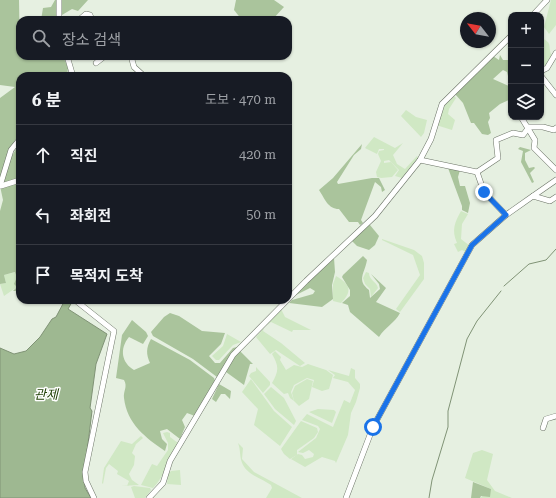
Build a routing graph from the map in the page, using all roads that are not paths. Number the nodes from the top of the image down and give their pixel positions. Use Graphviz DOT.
graph roads {
  1 [pos="59,0"];
  2 [pos="546,0"];
  3 [pos="536,12"];
  4 [pos="59,16"];
  5 [pos="508,39"];
  6 [pos="556,53"];
  7 [pos="68,60"];
  8 [pos="100,60"];
  9 [pos="132,60"];
  10 [pos="96,63"];
  11 [pos="544,70"];
  12 [pos="71,72"];
  13 [pos="140,72"];
  14 [pos="544,80"];
  15 [pos="556,95"];
  16 [pos="523,120"];
  17 [pos="529,127"];
  18 [pos="556,128"];
  19 [pos="16,144"];
  20 [pos="420,160"];
  21 [pos="556,170"];
  22 [pos="477,172"];
  23 [pos="556,180"];
  24 [pos="16,181"];
  25 [pos="0,186"];
  26 [pos="534,196"];
  27 [pos="556,197"];
  28 [pos="506,215"];
  29 [pos="292,295"];
  30 [pos="80,304"];
  31 [pos="283,304"];
  32 [pos="556,416"];
  33 [pos="543,428"];
  34 [pos="94,498"];
  35 [pos="149,498"];
  36 [pos="346,498"];
  1 -- 4 [label="street"];
  2 -- 3 [label="street"];
  5 -- 20 [label="street"];
  6 -- 11 [label="street"];
  7 -- 12 [label="street"];
  8 -- 10 [label="street"];
  9 -- 13 [label="street"];
  14 -- 15 [label="street"];
  16 -- 17 [label="street"];
  17 -- 18 [label="street"];
  17 -- 21 [label="street"];
  17 -- 22 [label="street"];
  19 -- 25 [label="street"];
  20 -- 22 [label="street"];
  20 -- 29 [label="street"];
  22 -- 28 [label="street"];
  23 -- 26 [label="street"];
  24 -- 25 [label="street"];
  26 -- 27 [label="street"];
  26 -- 28 [label="street"];
  28 -- 36 [label="street"];
  30 -- 34 [label="street"];
  31 -- 35 [label="street"];
  32 -- 33 [label="street"];
}
